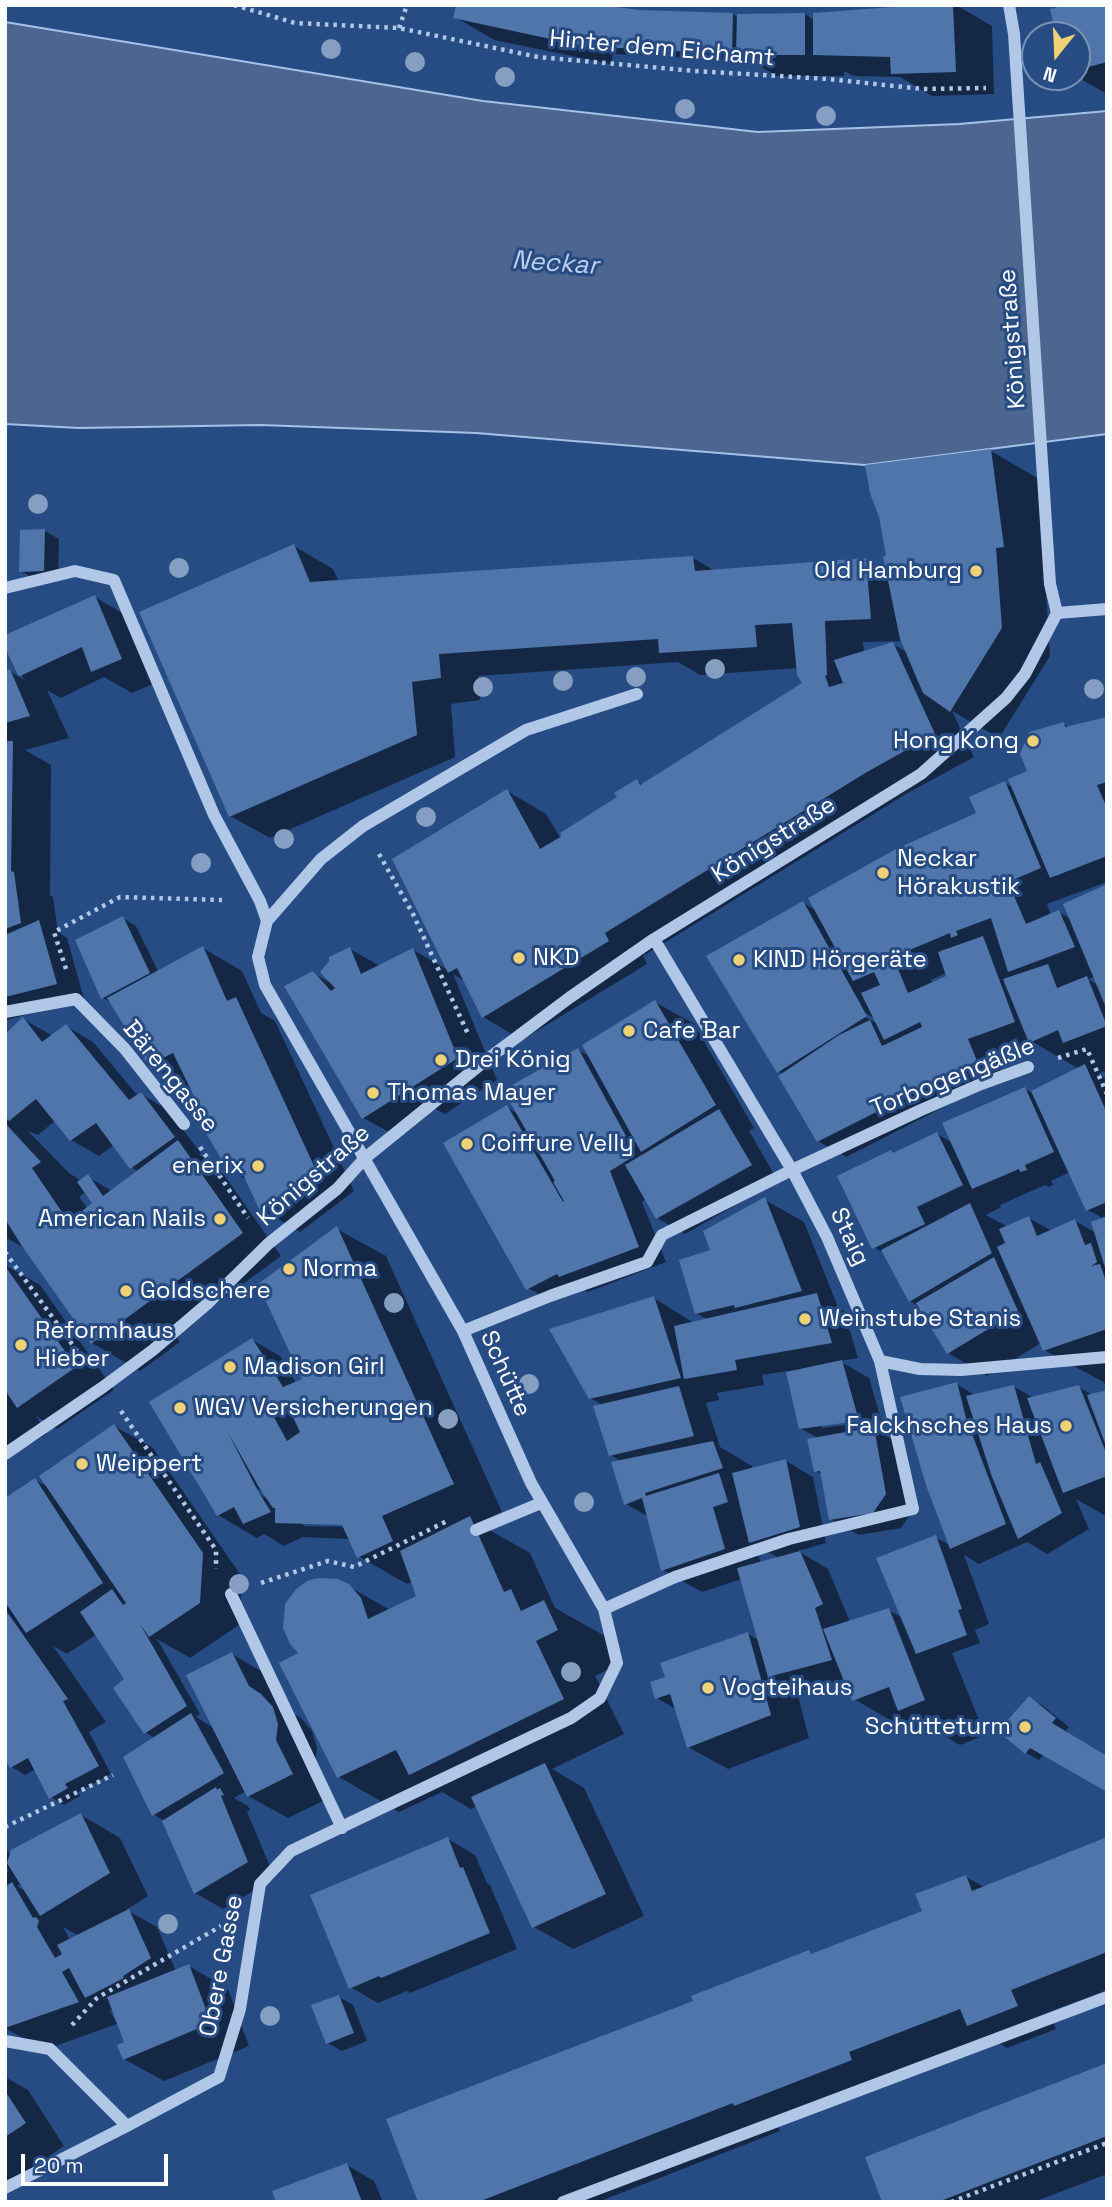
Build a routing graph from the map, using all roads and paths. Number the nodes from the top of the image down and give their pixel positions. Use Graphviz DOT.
graph roads {
  1 [pos="234,5"];
  2 [pos="407,5"];
  3 [pos="1009,5"];
  4 [pos="399,28"];
  5 [pos="1017,88"];
  6 [pos="5,588"];
  7 [pos="1107,609"];
  8 [pos="1057,613"];
  9 [pos="637,694"];
  10 [pos="363,826"];
  11 [pos="260,901"];
  12 [pos="267,921"];
  13 [pos="654,940"];
  14 [pos="76,999"];
  15 [pos="5,1012"];
  16 [pos="481,1064"];
  17 [pos="1028,1067"];
  18 [pos="1107,1094"];
  19 [pos="184,1124"];
  20 [pos="365,1158"];
  21 [pos="792,1170"];
  22 [pos="268,1244"];
  23 [pos="5,1252"];
  24 [pos="463,1332"];
  25 [pos="1107,1357"];
  26 [pos="880,1361"];
  27 [pos="103,1387"];
  28 [pos="5,1454"];
  29 [pos="541,1503"];
  30 [pos="450,1519"];
  31 [pos="476,1530"];
  32 [pos="231,1594"];
  33 [pos="604,1609"];
  34 [pos="617,1663"];
  35 [pos="113,1775"];
  36 [pos="5,1827"];
  37 [pos="342,1828"];
  38 [pos="260,1884"];
  39 [pos="1107,1997"];
  40 [pos="5,2042"];
  41 [pos="50,2049"];
  42 [pos="127,2126"];
  43 [pos="1107,2143"];
  44 [pos="5,2188"];
  45 [pos="563,2202"];
  46 [pos="951,2202"];
  1 -- 4 [label="path, Hinter dem Eichamt"];
  2 -- 4 [label="path"];
  3 -- 5 [label="street, Königstraße"];
  4 -- 5 [label="path, Hinter dem Eichamt"];
  5 -- 8 [label="street, Königstraße"];
  6 -- 11 [label="street"];
  7 -- 8 [label="street"];
  8 -- 13 [label="street, Königstraße"];
  9 -- 10 [label="street"];
  10 -- 12 [label="street"];
  10 -- 16 [label="path"];
  11 -- 12 [label="street"];
  11 -- 14 [label="path"];
  12 -- 20 [label="street, Schütte"];
  13 -- 16 [label="street, Königstraße"];
  13 -- 21 [label="street, Staig"];
  14 -- 15 [label="street"];
  14 -- 19 [label="street, Bärengasse"];
  16 -- 20 [label="street, Königstraße"];
  17 -- 18 [label="path, Torbogengäßle"];
  17 -- 21 [label="street, Torbogengäßle"];
  19 -- 22 [label="path, Bärengasse"];
  20 -- 22 [label="street, Königstraße"];
  20 -- 24 [label="street, Schütte"];
  21 -- 24 [label="street, Torbogengäßle"];
  21 -- 26 [label="street, Staig"];
  22 -- 27 [label="street, Königstraße"];
  23 -- 27 [label="path"];
  24 -- 29 [label="street, Schütte"];
  25 -- 26 [label="street"];
  26 -- 33 [label="street"];
  27 -- 28 [label="street, Königstraße"];
  27 -- 32 [label="path"];
  29 -- 31 [label="street"];
  29 -- 33 [label="street, Schütte"];
  30 -- 32 [label="path"];
  32 -- 37 [label="street"];
  33 -- 34 [label="street, Schütte"];
  34 -- 37 [label="street, Obere Gasse"];
  35 -- 36 [label="path"];
  37 -- 38 [label="street, Obere Gasse"];
  38 -- 41 [label="path"];
  38 -- 42 [label="street, Obere Gasse"];
  39 -- 45 [label="street"];
  40 -- 41 [label="street"];
  41 -- 42 [label="street"];
  42 -- 44 [label="street, Obere Gasse"];
  43 -- 46 [label="path"];
}
